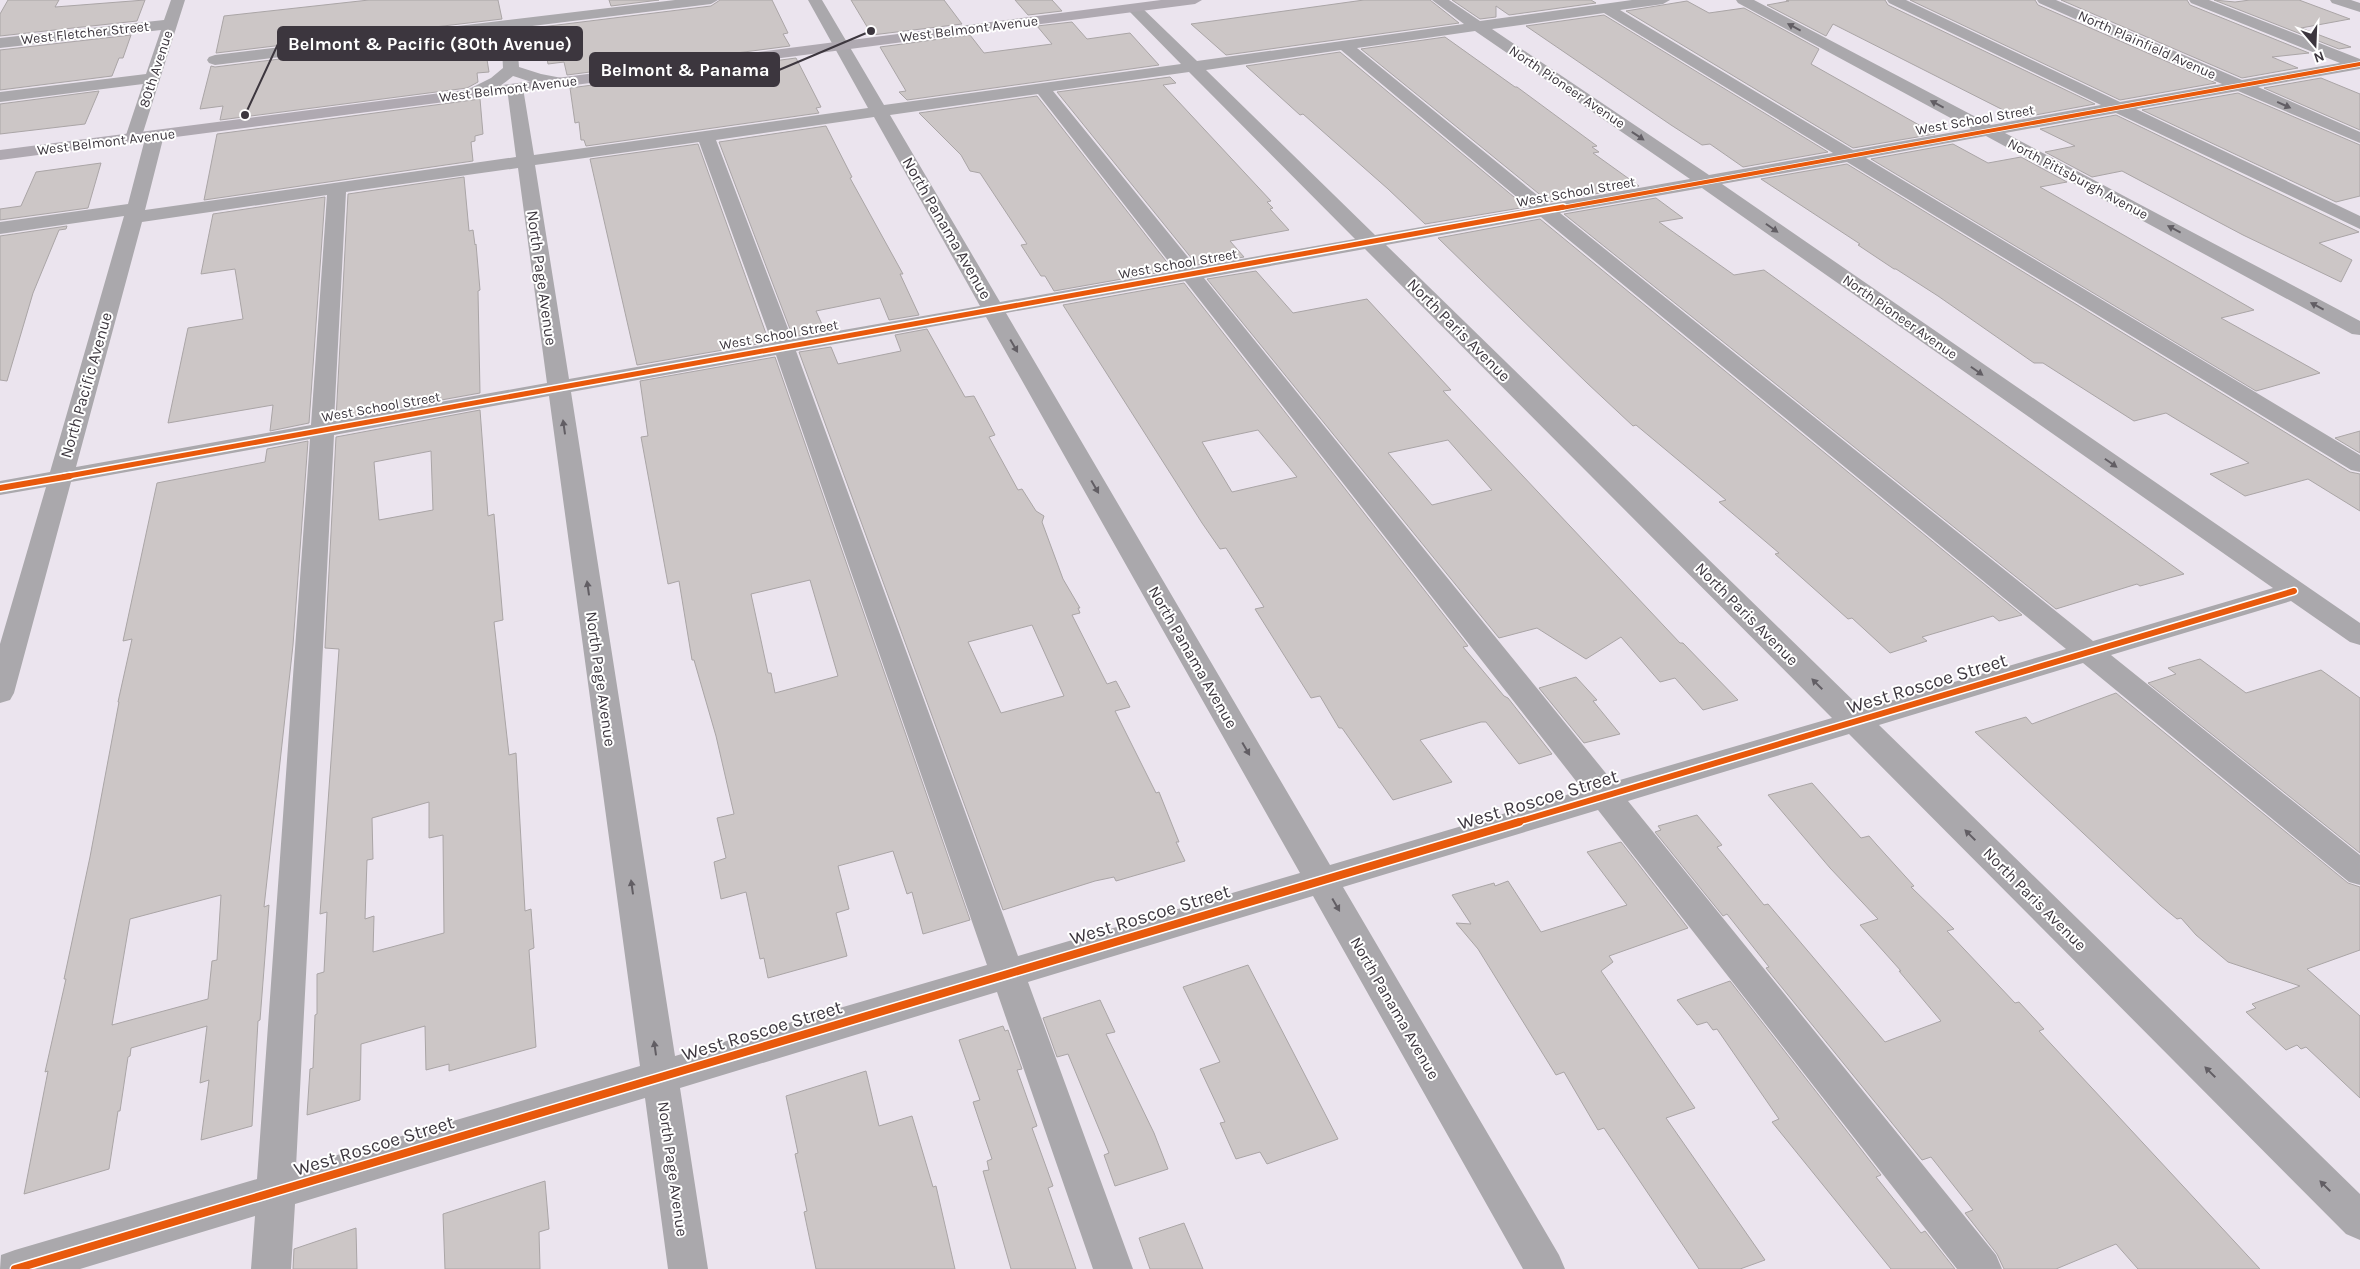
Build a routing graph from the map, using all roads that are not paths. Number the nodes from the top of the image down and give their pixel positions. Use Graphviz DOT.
graph roads {
  1 [pos="178,0"];
  2 [pos="553,0"];
  3 [pos="711,0"];
  4 [pos="815,0"];
  5 [pos="1194,0"];
  6 [pos="1439,0"];
  7 [pos="1663,0"];
  8 [pos="1743,0"];
  9 [pos="1894,0"];
  10 [pos="2044,0"];
  11 [pos="2196,0"];
  12 [pos="2337,0"];
  13 [pos="1124,6"];
  14 [pos="1606,8"];
  15 [pos="2360,8"];
  16 [pos="557,19"];
  17 [pos="170,24"];
  18 [pos="508,25"];
  19 [pos="1478,26"];
  20 [pos="0,43"];
  21 [pos="1344,45"];
  22 [pos="842,46"];
  23 [pos="215,60"];
  24 [pos="2359,64"];
  25 [pos="1193,67"];
  26 [pos="153,78"];
  27 [pos="513,79"];
  28 [pos="2239,86"];
  29 [pos="1042,88"];
  30 [pos="471,94"];
  31 [pos="0,97"];
  32 [pos="2118,107"];
  33 [pos="879,111"];
  34 [pos="1988,131"];
  35 [pos="706,136"];
  36 [pos="144,137"];
  37 [pos="2360,138"];
  38 [pos="0,155"];
  39 [pos="1850,156"];
  40 [pos="525,161"];
  41 [pos="1705,182"];
  42 [pos="338,188"];
  43 [pos="1544,210"];
  44 [pos="135,213"];
  45 [pos="2360,223"];
  46 [pos="0,228"];
  47 [pos="1370,242"];
  48 [pos="1189,274"];
  49 [pos="993,310"];
  50 [pos="2360,329"];
  51 [pos="784,347"];
  52 [pos="558,388"];
  53 [pos="322,430"];
  54 [pos="2360,465"];
  55 [pos="60,478"];
  56 [pos="0,488"];
  57 [pos="2294,591"];
  58 [pos="2360,636"];
  59 [pos="2088,652"];
  60 [pos="0,693"];
  61 [pos="1855,721"];
  62 [pos="1606,796"];
  63 [pos="2360,873"];
  64 [pos="1322,880"];
  65 [pos="1007,974"];
  66 [pos="659,1077"];
  67 [pos="275,1192"];
  68 [pos="2360,1221"];
  69 [pos="15,1269"];
  70 [pos="271,1269"];
  71 [pos="688,1269"];
  72 [pos="1113,1269"];
  73 [pos="1545,1269"];
  74 [pos="1982,1269"];
  1 -- 17 [label="street, 80th Avenue"];
  2 -- 16 [label="street"];
  3 -- 16 [label="street"];
  4 -- 22 [label="street, North Panama Avenue"];
  5 -- 13 [label="main road, West Belmont Avenue"];
  6 -- 19 [label="street, North Pioneer Avenue"];
  7 -- 14 [label="street"];
  34 -- 8 [label="street, North Pittsburgh Avenue, one-way"];
  9 -- 32 [label="street"];
  10 -- 28 [label="street, North Plainfield Avenue"];
  11 -- 24 [label="street"];
  12 -- 15 [label="street"];
  13 -- 22 [label="main road, West Belmont Avenue"];
  13 -- 25 [label="street, North Paris Avenue"];
  14 -- 19 [label="street"];
  14 -- 39 [label="street"];
  16 -- 18 [label="street"];
  17 -- 20 [label="street, West Fletcher Street"];
  17 -- 26 [label="street, 80th Avenue"];
  18 -- 23 [label="street"];
  18 -- 27 [label="street, North Page Avenue"];
  19 -- 21 [label="street"];
  19 -- 41 [label="street, North Pioneer Avenue, one-way"];
  21 -- 25 [label="street"];
  21 -- 43 [label="street"];
  22 -- 27 [label="main road, West Belmont Avenue"];
  22 -- 33 [label="street, North Panama Avenue"];
  24 -- 28 [label="street, West School Street"];
  25 -- 29 [label="street"];
  25 -- 47 [label="street, North Paris Avenue"];
  26 -- 31 [label="street"];
  26 -- 36 [label="street, 80th Avenue"];
  27 -- 30 [label="street"];
  27 -- 40 [label="street, North Page Avenue"];
  28 -- 32 [label="street, West School Street"];
  28 -- 37 [label="street, North Plainfield Avenue, one-way"];
  29 -- 33 [label="street"];
  29 -- 48 [label="street"];
  30 -- 36 [label="main road, West Belmont Avenue"];
  32 -- 34 [label="street, West School Street"];
  32 -- 45 [label="street"];
  33 -- 35 [label="street"];
  33 -- 49 [label="street, North Panama Avenue"];
  34 -- 39 [label="street, West School Street"];
  50 -- 34 [label="street, North Pittsburgh Avenue, one-way"];
  35 -- 40 [label="street"];
  35 -- 51 [label="street"];
  36 -- 38 [label="main road, West Belmont Avenue"];
  36 -- 44 [label="street, North Pacific Avenue"];
  39 -- 41 [label="street, West School Street"];
  39 -- 54 [label="street"];
  40 -- 42 [label="street"];
  40 -- 52 [label="street, North Page Avenue"];
  41 -- 43 [label="street, West School Street"];
  41 -- 57 [label="street, North Pioneer Avenue, one-way"];
  42 -- 44 [label="street"];
  42 -- 53 [label="street"];
  43 -- 47 [label="street, West School Street"];
  43 -- 59 [label="street"];
  44 -- 46 [label="street"];
  44 -- 55 [label="street, North Pacific Avenue"];
  47 -- 48 [label="street, West School Street"];
  61 -- 47 [label="street, North Paris Avenue, one-way"];
  48 -- 49 [label="street, West School Street"];
  48 -- 62 [label="street"];
  49 -- 51 [label="street, West School Street"];
  49 -- 64 [label="street, North Panama Avenue, one-way"];
  51 -- 52 [label="street, West School Street"];
  51 -- 65 [label="street"];
  52 -- 53 [label="street, West School Street"];
  66 -- 52 [label="street, North Page Avenue, one-way"];
  53 -- 55 [label="street, West School Street"];
  53 -- 67 [label="street"];
  55 -- 56 [label="street, West School Street"];
  55 -- 60 [label="street, North Pacific Avenue"];
  57 -- 58 [label="street, North Pioneer Avenue"];
  57 -- 59 [label="street, West Roscoe Street"];
  59 -- 61 [label="street, West Roscoe Street"];
  59 -- 63 [label="street"];
  61 -- 62 [label="street, West Roscoe Street"];
  68 -- 61 [label="street, North Paris Avenue, one-way"];
  62 -- 64 [label="street, West Roscoe Street"];
  62 -- 74 [label="street"];
  64 -- 65 [label="street, West Roscoe Street"];
  64 -- 73 [label="street, North Panama Avenue, one-way"];
  65 -- 66 [label="street, West Roscoe Street"];
  65 -- 72 [label="street"];
  66 -- 67 [label="street, West Roscoe Street"];
  66 -- 71 [label="street, North Page Avenue"];
  67 -- 69 [label="street, West Roscoe Street"];
  67 -- 70 [label="street"];
}
